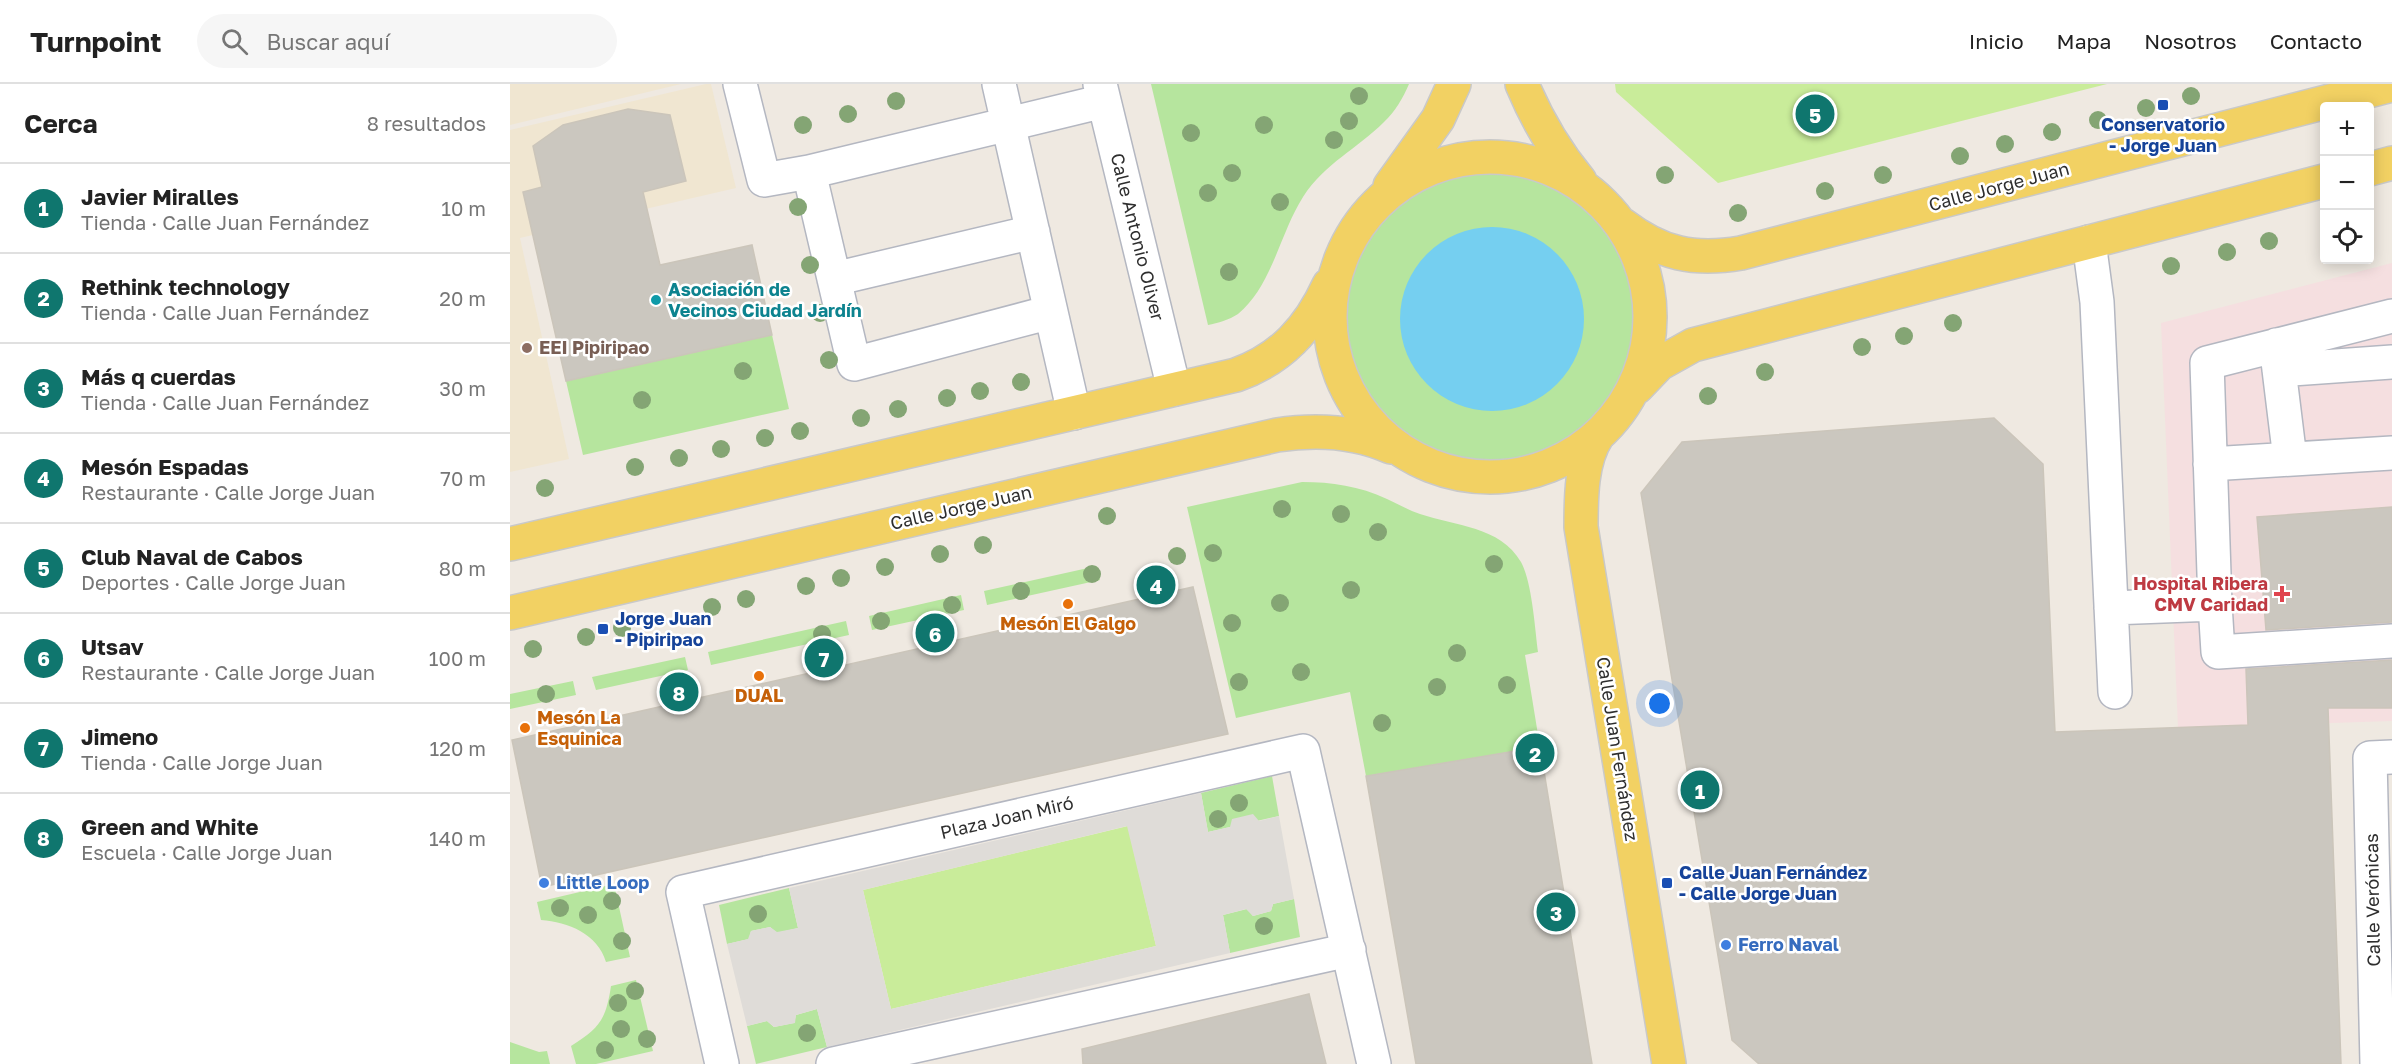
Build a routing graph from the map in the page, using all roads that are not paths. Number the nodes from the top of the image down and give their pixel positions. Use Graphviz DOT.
graph roads {
  1 [pos="740,84"];
  2 [pos="999,84"];
  3 [pos="1454,84"];
  4 [pos="1521,84"];
  5 [pos="2392,85"];
  6 [pos="1102,93"];
  7 [pos="1008,125"];
  8 [pos="2392,164"];
  9 [pos="2374,168"];
  10 [pos="809,172"];
  11 [pos="2320,182"];
  12 [pos="1604,206"];
  13 [pos="1370,212"];
  14 [pos="1033,232"];
  15 [pos="2089,242"];
  16 [pos="1343,253"];
  17 [pos="834,279"];
  18 [pos="1051,312"];
  19 [pos="2392,316"];
  20 [pos="2277,358"];
  21 [pos="2392,362"];
  22 [pos="1174,389"];
  23 [pos="1627,401"];
  24 [pos="1074,413"];
  25 [pos="1598,435"];
  26 [pos="2392,453"];
  27 [pos="1411,456"];
  28 [pos="2290,459"];
  29 [pos="2210,464"];
  30 [pos="510,544"];
  31 [pos="2215,604"];
  32 [pos="2111,608"];
  33 [pos="510,613"];
  34 [pos="2392,641"];
  35 [pos="2115,692"];
  36 [pos="2392,757"];
  37 [pos="1349,950"];
  38 [pos="722,1064"];
  39 [pos="833,1064"];
  40 [pos="1374,1064"];
  41 [pos="1669,1064"];
  42 [pos="2378,1064"];
  1 -- 10 [label="street"];
  2 -- 7 [label="street"];
  3 -- 13 [label="main road"];
  4 -- 12 [label="main road"];
  5 -- 12 [label="main road, Calle Jorge Juan"];
  6 -- 7 [label="street"];
  6 -- 22 [label="street, Calle Antonio Oliver"];
  7 -- 10 [label="street"];
  7 -- 14 [label="street"];
  8 -- 9 [label="main road"];
  10 -- 17 [label="street"];
  11 -- 15 [label="main road"];
  12 -- 13 [label="main road"];
  12 -- 23 [label="main road"];
  13 -- 16 [label="main road"];
  14 -- 17 [label="street"];
  14 -- 18 [label="street"];
  15 -- 23 [label="main road"];
  15 -- 32 [label="street"];
  16 -- 22 [label="main road"];
  16 -- 27 [label="main road"];
  17 -- 18 [label="street"];
  18 -- 24 [label="street"];
  19 -- 20 [label="street"];
  20 -- 21 [label="street"];
  20 -- 28 [label="street"];
  20 -- 29 [label="street"];
  22 -- 24 [label="main road"];
  23 -- 25 [label="main road"];
  24 -- 30 [label="main road"];
  25 -- 27 [label="main road"];
  25 -- 41 [label="main road, Calle Juan Fernández"];
  26 -- 28 [label="street"];
  27 -- 33 [label="main road, Calle Jorge Juan"];
  28 -- 29 [label="street"];
  29 -- 31 [label="street"];
  31 -- 32 [label="street"];
  31 -- 34 [label="street"];
  32 -- 35 [label="street"];
  36 -- 42 [label="street, Calle Verónicas"];
  37 -- 38 [label="street, Plaza Joan Miró"];
  37 -- 39 [label="street"];
  37 -- 40 [label="street, Plaza Joan Miró"];
}
